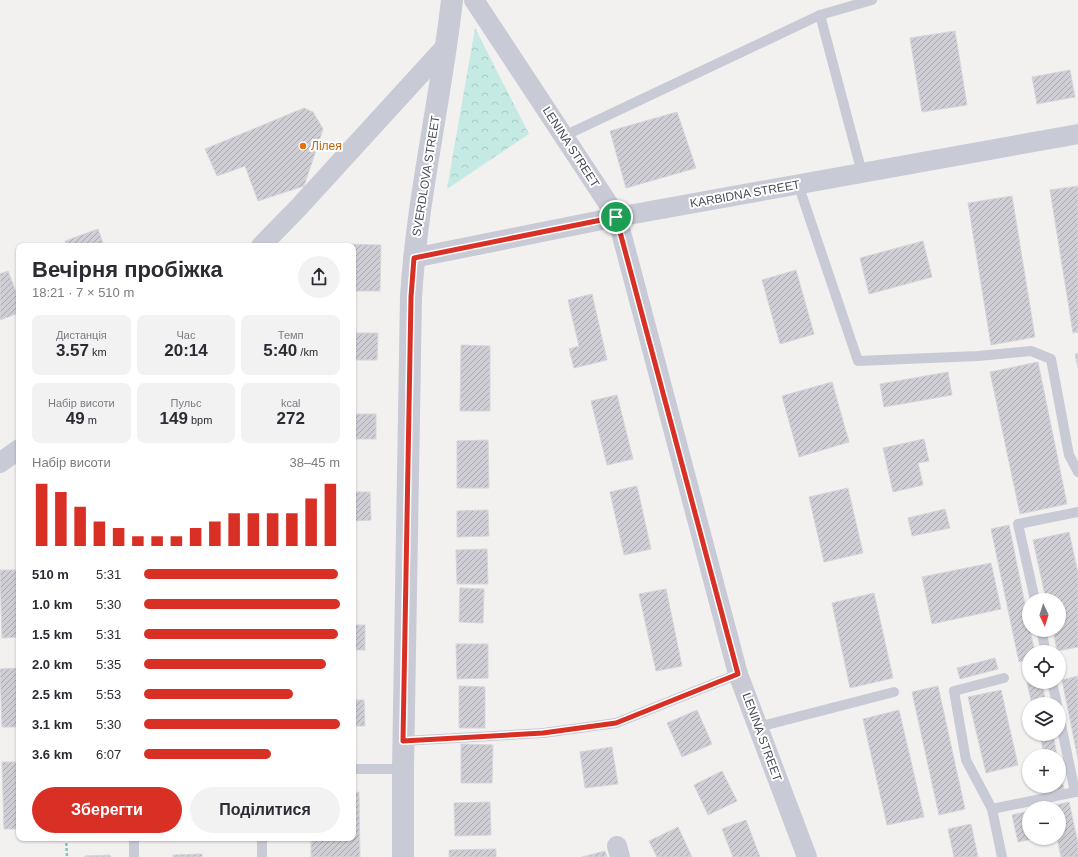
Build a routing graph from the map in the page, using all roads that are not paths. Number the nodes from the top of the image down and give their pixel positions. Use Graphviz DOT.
graph roads {
  1 [pos="452,0"];
  2 [pos="474,0"];
  3 [pos="872,0"];
  4 [pos="820,15"];
  5 [pos="447,45"];
  6 [pos="1078,134"];
  7 [pos="564,136"];
  8 [pos="862,173"];
  9 [pos="798,184"];
  10 [pos="616,217"];
  11 [pos="264,243"];
  12 [pos="414,258"];
  13 [pos="16,451"];
  14 [pos="0,463"];
  15 [pos="1078,472"];
  16 [pos="1078,512"];
  17 [pos="1033,593"];
  18 [pos="738,674"];
  19 [pos="1004,678"];
  20 [pos="894,692"];
  21 [pos="758,728"];
  22 [pos="403,741"];
  23 [pos="1065,741"];
  24 [pos="356,769"];
  25 [pos="403,769"];
  26 [pos="1077,792"];
  27 [pos="992,809"];
  28 [pos="134,841"];
  29 [pos="262,841"];
  30 [pos="134,857"];
  31 [pos="262,857"];
  32 [pos="403,857"];
  33 [pos="807,857"];
  34 [pos="1002,857"];
  1 -- 5 [label="street, SVERDLOVA STREET"];
  2 -- 7 [label="street, LENINA STREET"];
  3 -- 4 [label="lane"];
  4 -- 7 [label="lane"];
  4 -- 8 [label="lane"];
  5 -- 11 [label="street"];
  5 -- 12 [label="street, SVERDLOVA STREET"];
  6 -- 8 [label="street, KARBIDNA STREET"];
  7 -- 10 [label="street, LENINA STREET"];
  8 -- 9 [label="street, KARBIDNA STREET"];
  9 -- 10 [label="street, KARBIDNA STREET"];
  9 -- 15 [label="lane"];
  10 -- 12 [label="street, KARBIDNA STREET"];
  10 -- 18 [label="street, LENINA STREET"];
  12 -- 22 [label="street, SVERDLOVA STREET"];
  13 -- 14 [label="street"];
  16 -- 17 [label="lane"];
  18 -- 21 [label="street, LENINA STREET"];
  18 -- 22 [label="lane"];
  19 -- 27 [label="lane"];
  20 -- 21 [label="lane"];
  21 -- 33 [label="street, LENINA STREET"];
  22 -- 25 [label="street, SVERDLOVA STREET"];
  23 -- 26 [label="lane"];
  24 -- 25 [label="lane"];
  25 -- 32 [label="street, SVERDLOVA STREET"];
  26 -- 27 [label="lane"];
  27 -- 34 [label="lane"];
  28 -- 30 [label="lane"];
  29 -- 31 [label="lane"];
}
